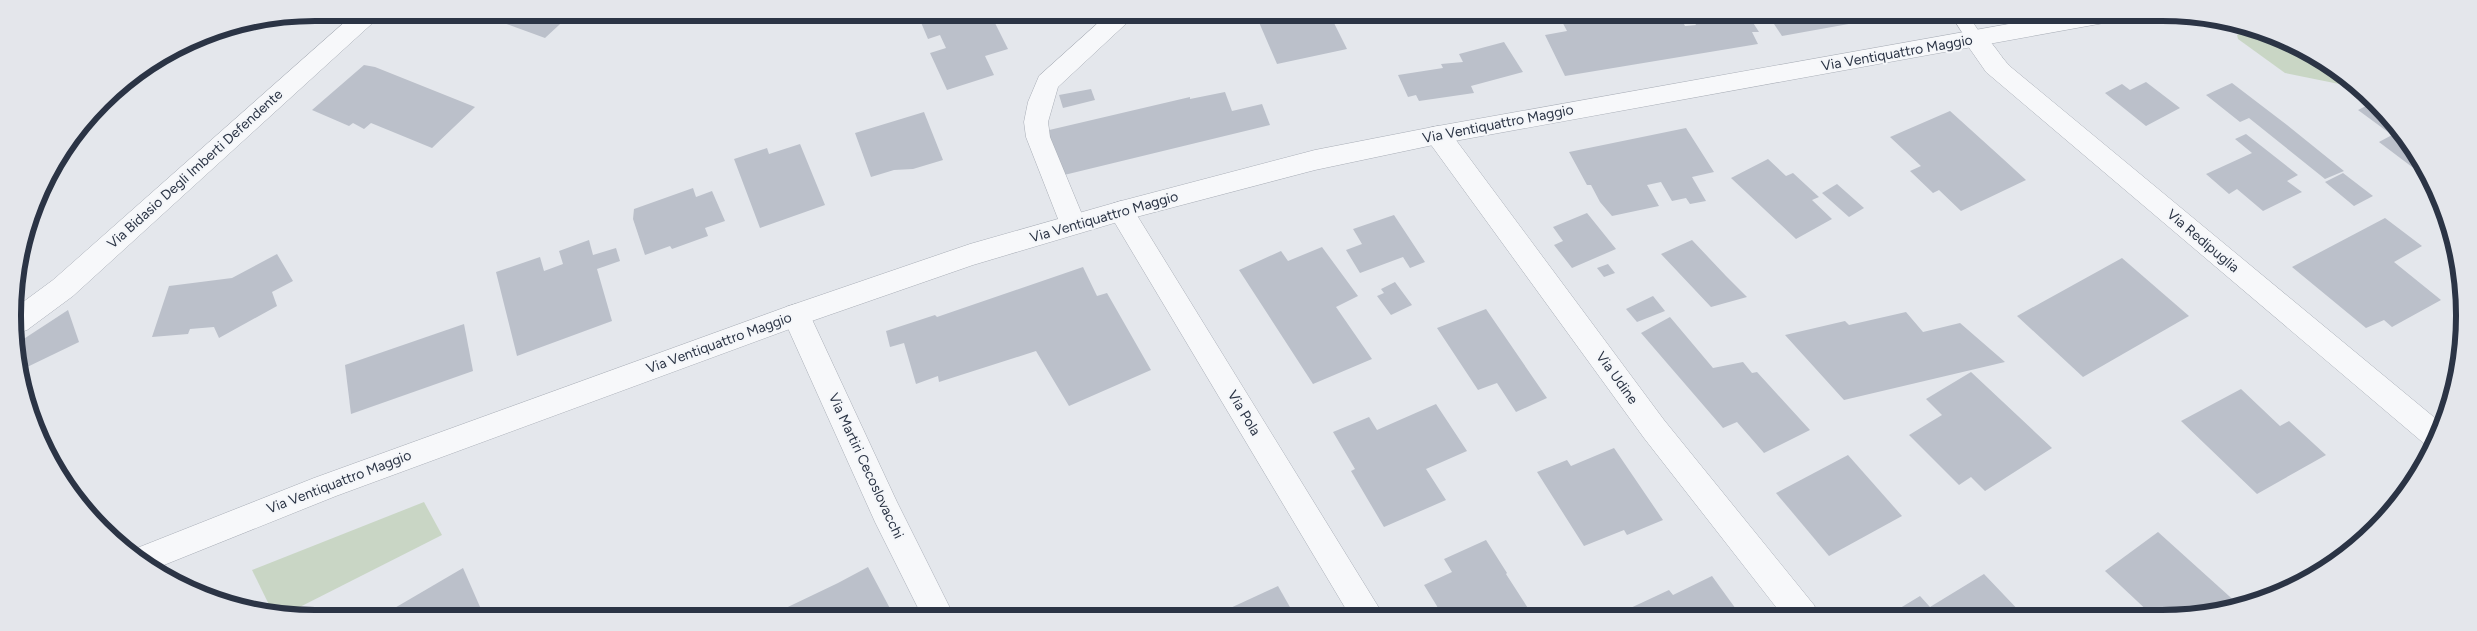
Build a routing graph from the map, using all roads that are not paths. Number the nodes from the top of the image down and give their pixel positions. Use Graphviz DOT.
graph roads {
  1 [pos="360,21"];
  2 [pos="1114,21"];
  3 [pos="1963,21"];
  4 [pos="2072,21"];
  5 [pos="1975,39"];
  6 [pos="1438,135"];
  7 [pos="1121,211"];
  8 [pos="1073,224"];
  9 [pos="796,315"];
  10 [pos="21,319"];
  11 [pos="2431,432"];
  12 [pos="148,557"];
  13 [pos="935,610"];
  14 [pos="1364,610"];
  15 [pos="1798,610"];
  1 -- 10 [label="street, Via Bidasio Degli Imberti Defendente"];
  2 -- 8 [label="street"];
  3 -- 5 [label="lane"];
  4 -- 5 [label="street, Via Ventiquattro Maggio"];
  5 -- 6 [label="street, Via Ventiquattro Maggio"];
  5 -- 11 [label="street, Via Redipuglia"];
  6 -- 7 [label="street, Via Ventiquattro Maggio"];
  6 -- 15 [label="street, Via Udine"];
  7 -- 8 [label="street, Via Ventiquattro Maggio"];
  7 -- 14 [label="street, Via Pola"];
  8 -- 9 [label="street, Via Ventiquattro Maggio"];
  9 -- 12 [label="street, Via Ventiquattro Maggio"];
  9 -- 13 [label="street, Via Martiri Cecoslovacchi"];
}
